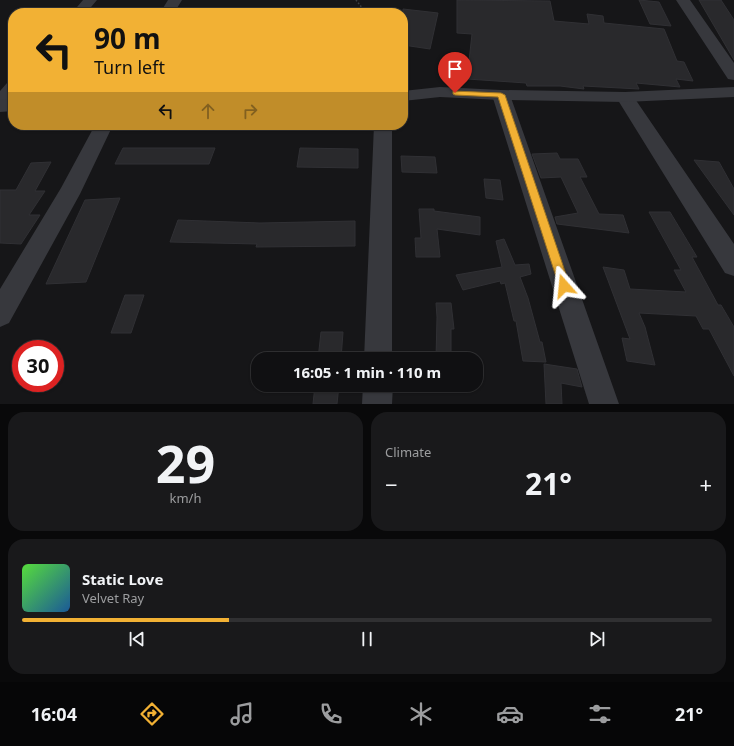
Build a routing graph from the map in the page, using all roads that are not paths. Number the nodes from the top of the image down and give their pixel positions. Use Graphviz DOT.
graph roads {
  1 [pos="90,0"];
  2 [pos="683,0"];
  3 [pos="83,8"];
  4 [pos="734,75"];
  5 [pos="734,92"];
  6 [pos="8,93"];
  7 [pos="408,95"];
  8 [pos="501,95"];
  9 [pos="625,97"];
  10 [pos="0,102"];
  11 [pos="101,130"];
  12 [pos="383,130"];
  13 [pos="734,265"];
  14 [pos="0,314"];
  15 [pos="378,352"];
  16 [pos="378,392"];
  17 [pos="377,404"];
  18 [pos="604,404"];
  1 -- 3 [label="street"];
  2 -- 4 [label="street"];
  5 -- 9 [label="street"];
  6 -- 10 [label="street"];
  7 -- 8 [label="street"];
  8 -- 9 [label="street"];
  8 -- 18 [label="street"];
  9 -- 13 [label="street"];
  11 -- 14 [label="street"];
  12 -- 15 [label="street"];
  16 -- 17 [label="street"];
}
